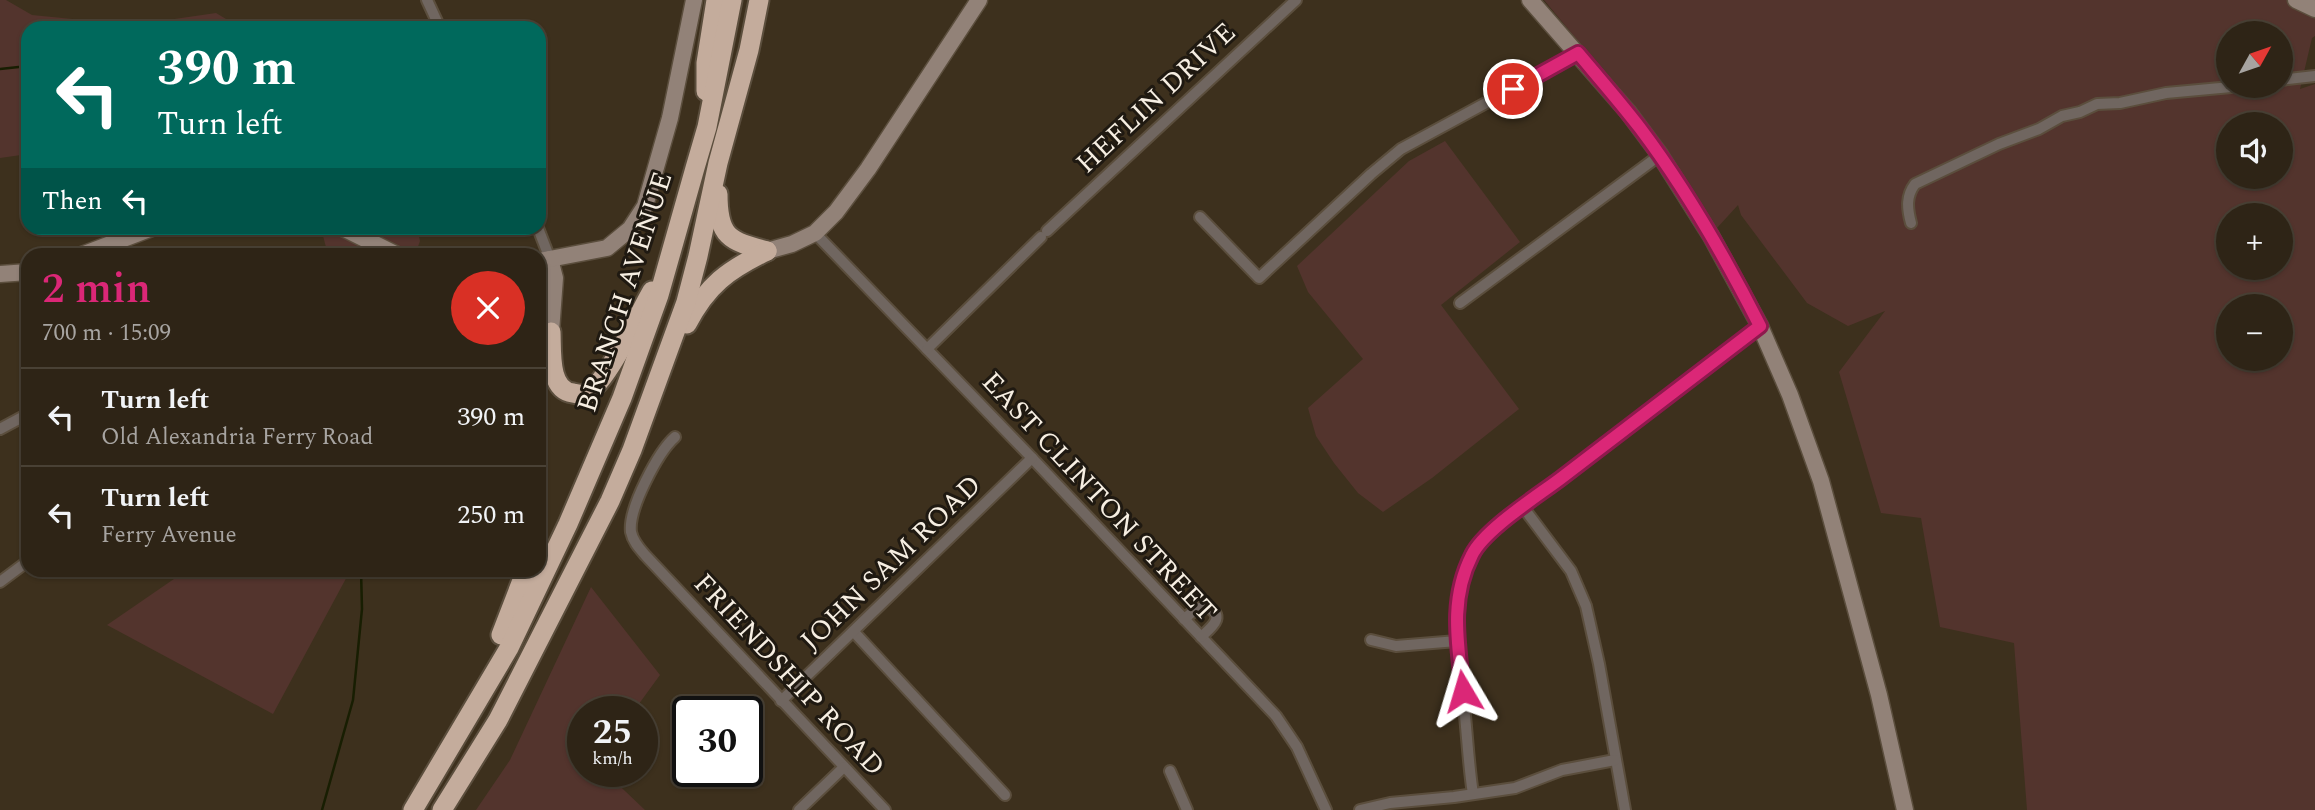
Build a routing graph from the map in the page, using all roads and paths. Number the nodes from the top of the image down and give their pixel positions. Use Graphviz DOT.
graph roads {
  1 [pos="427,0"];
  2 [pos="694,0"];
  3 [pos="716,0"];
  4 [pos="732,0"];
  5 [pos="760,0"];
  6 [pos="979,0"];
  7 [pos="1296,0"];
  8 [pos="1530,0"];
  9 [pos="2296,0"];
  10 [pos="2315,9"];
  11 [pos="437,21"];
  12 [pos="1578,53"];
  13 [pos="2315,76"];
  14 [pos="2293,79"];
  15 [pos="2216,88"];
  16 [pos="707,127"];
  17 [pos="1660,155"];
  18 [pos="718,163"];
  19 [pos="1200,217"];
  20 [pos="1911,223"];
  21 [pos="815,233"];
  22 [pos="134,235"];
  23 [pos="357,235"];
  24 [pos="100,248"];
  25 [pos="383,248"];
  26 [pos="767,251"];
  27 [pos="546,260"];
  28 [pos="670,260"];
  29 [pos="21,272"];
  30 [pos="0,274"];
  31 [pos="1460,303"];
  32 [pos="1760,326"];
  33 [pos="546,330"];
  34 [pos="927,349"];
  35 [pos="650,401"];
  36 [pos="21,418"];
  37 [pos="0,429"];
  38 [pos="675,437"];
  39 [pos="1032,458"];
  40 [pos="1523,507"];
  41 [pos="21,566"];
  42 [pos="546,570"];
  43 [pos="523,577"];
  44 [pos="543,577"];
  45 [pos="0,582"];
  46 [pos="1184,619"];
  47 [pos="854,632"];
  48 [pos="1201,637"];
  49 [pos="1371,640"];
  50 [pos="1457,641"];
  51 [pos="781,701"];
  52 [pos="472,711"];
  53 [pos="1615,760"];
  54 [pos="844,767"];
  55 [pos="1170,771"];
  56 [pos="1473,794"];
  57 [pos="1005,795"];
  58 [pos="413,810"];
  59 [pos="442,810"];
  60 [pos="799,810"];
  61 [pos="885,810"];
  62 [pos="1187,810"];
  63 [pos="1326,810"];
  64 [pos="1360,810"];
  65 [pos="1625,810"];
  66 [pos="1905,810"];
  1 -- 11 [label="street"];
  2 -- 27 [label="street"];
  3 -- 16 [label="highway"];
  4 -- 16 [label="highway, BRANCH AVENUE"];
  5 -- 18 [label="highway, BRANCH AVENUE"];
  6 -- 21 [label="street"];
  7 -- 34 [label="street, HEFLIN DRIVE"];
  8 -- 12 [label="street"];
  9 -- 10 [label="street"];
  12 -- 17 [label="street"];
  12 -- 19 [label="street"];
  13 -- 14 [label="street"];
  15 -- 20 [label="street"];
  16 -- 28 [label="highway, BRANCH AVENUE"];
  17 -- 31 [label="street"];
  17 -- 32 [label="street"];
  18 -- 26 [label="highway"];
  18 -- 35 [label="highway, BRANCH AVENUE"];
  21 -- 26 [label="street"];
  21 -- 34 [label="street, EAST CLINTON STREET"];
  22 -- 24 [label="street"];
  23 -- 25 [label="street"];
  26 -- 35 [label="highway"];
  28 -- 33 [label="highway"];
  28 -- 42 [label="highway, BRANCH AVENUE"];
  29 -- 30 [label="street"];
  32 -- 40 [label="street"];
  32 -- 66 [label="street"];
  34 -- 39 [label="street, EAST CLINTON STREET"];
  35 -- 59 [label="highway, BRANCH AVENUE"];
  36 -- 37 [label="street"];
  38 -- 51 [label="street, FRIENDSHIP ROAD"];
  39 -- 46 [label="street, EAST CLINTON STREET"];
  39 -- 47 [label="street, JOHN SAM ROAD"];
  40 -- 50 [label="street"];
  40 -- 53 [label="street"];
  41 -- 45 [label="street"];
  43 -- 52 [label="highway"];
  44 -- 52 [label="highway, BRANCH AVENUE"];
  46 -- 48 [label="street, EAST CLINTON STREET"];
  46 -- 48 [label="street"];
  47 -- 51 [label="street, JOHN SAM ROAD"];
  47 -- 57 [label="street"];
  48 -- 63 [label="street, EAST CLINTON STREET"];
  49 -- 50 [label="street"];
  50 -- 56 [label="street"];
  51 -- 54 [label="street, FRIENDSHIP ROAD"];
  52 -- 58 [label="highway, BRANCH AVENUE"];
  53 -- 56 [label="street"];
  53 -- 65 [label="street"];
  54 -- 60 [label="street"];
  54 -- 61 [label="street, FRIENDSHIP ROAD"];
  55 -- 62 [label="street"];
  56 -- 64 [label="street"];
}
